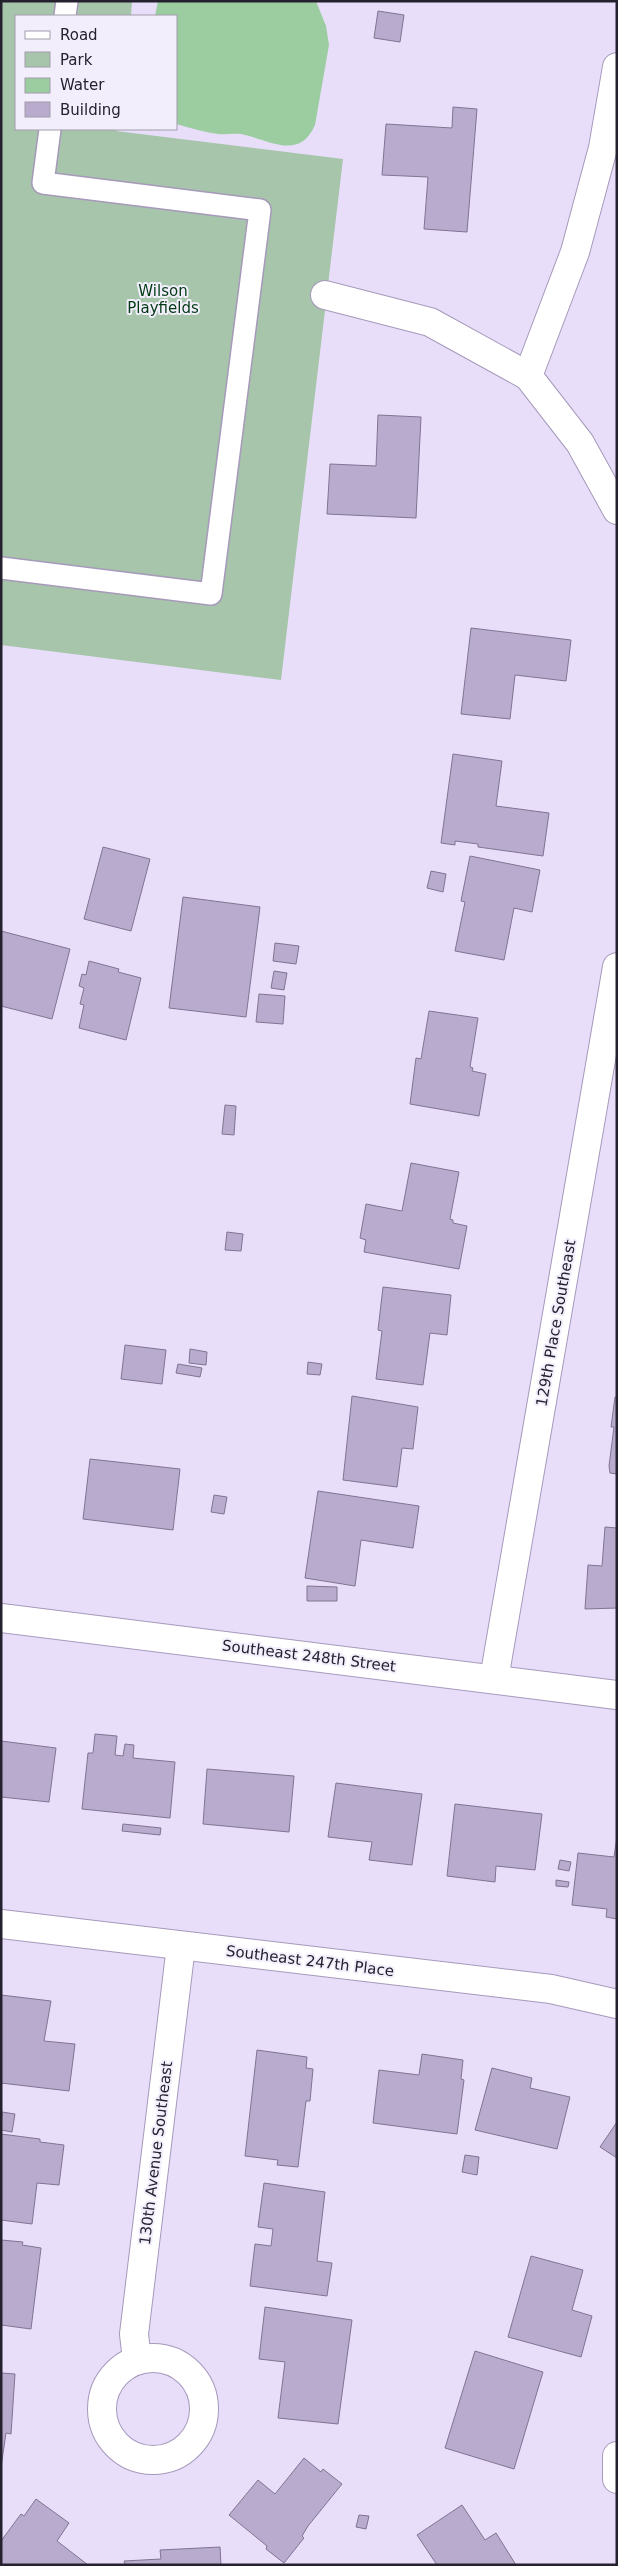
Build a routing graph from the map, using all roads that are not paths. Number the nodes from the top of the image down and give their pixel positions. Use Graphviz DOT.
graph roads {
  1 [pos="66,1"];
  2 [pos="65,15"];
  3 [pos="617,67"];
  4 [pos="50,130"];
  5 [pos="325,295"];
  6 [pos="528,376"];
  7 [pos="617,510"];
  8 [pos="1,568"];
  9 [pos="617,967"];
  10 [pos="1,1618"];
  11 [pos="494,1679"];
  12 [pos="617,1695"];
  13 [pos="1,1924"];
  14 [pos="181,1946"];
  15 [pos="617,2004"];
  16 [pos="137,2360"];
  17 [pos="617,2456"];
  18 [pos="617,2479"];
  1 -- 2 [label="lane"];
  3 -- 6 [label="street"];
  4 -- 8 [label="lane"];
  5 -- 6 [label="street"];
  6 -- 7 [label="street"];
  9 -- 11 [label="street, 129th Place Southeast"];
  10 -- 11 [label="street, Southeast 248th Street"];
  11 -- 12 [label="street, Southeast 248th Street"];
  13 -- 14 [label="street, Southeast 247th Place"];
  14 -- 15 [label="street, Southeast 247th Place"];
  14 -- 16 [label="street, 130th Avenue Southeast"];
  17 -- 18 [label="street"];
}
